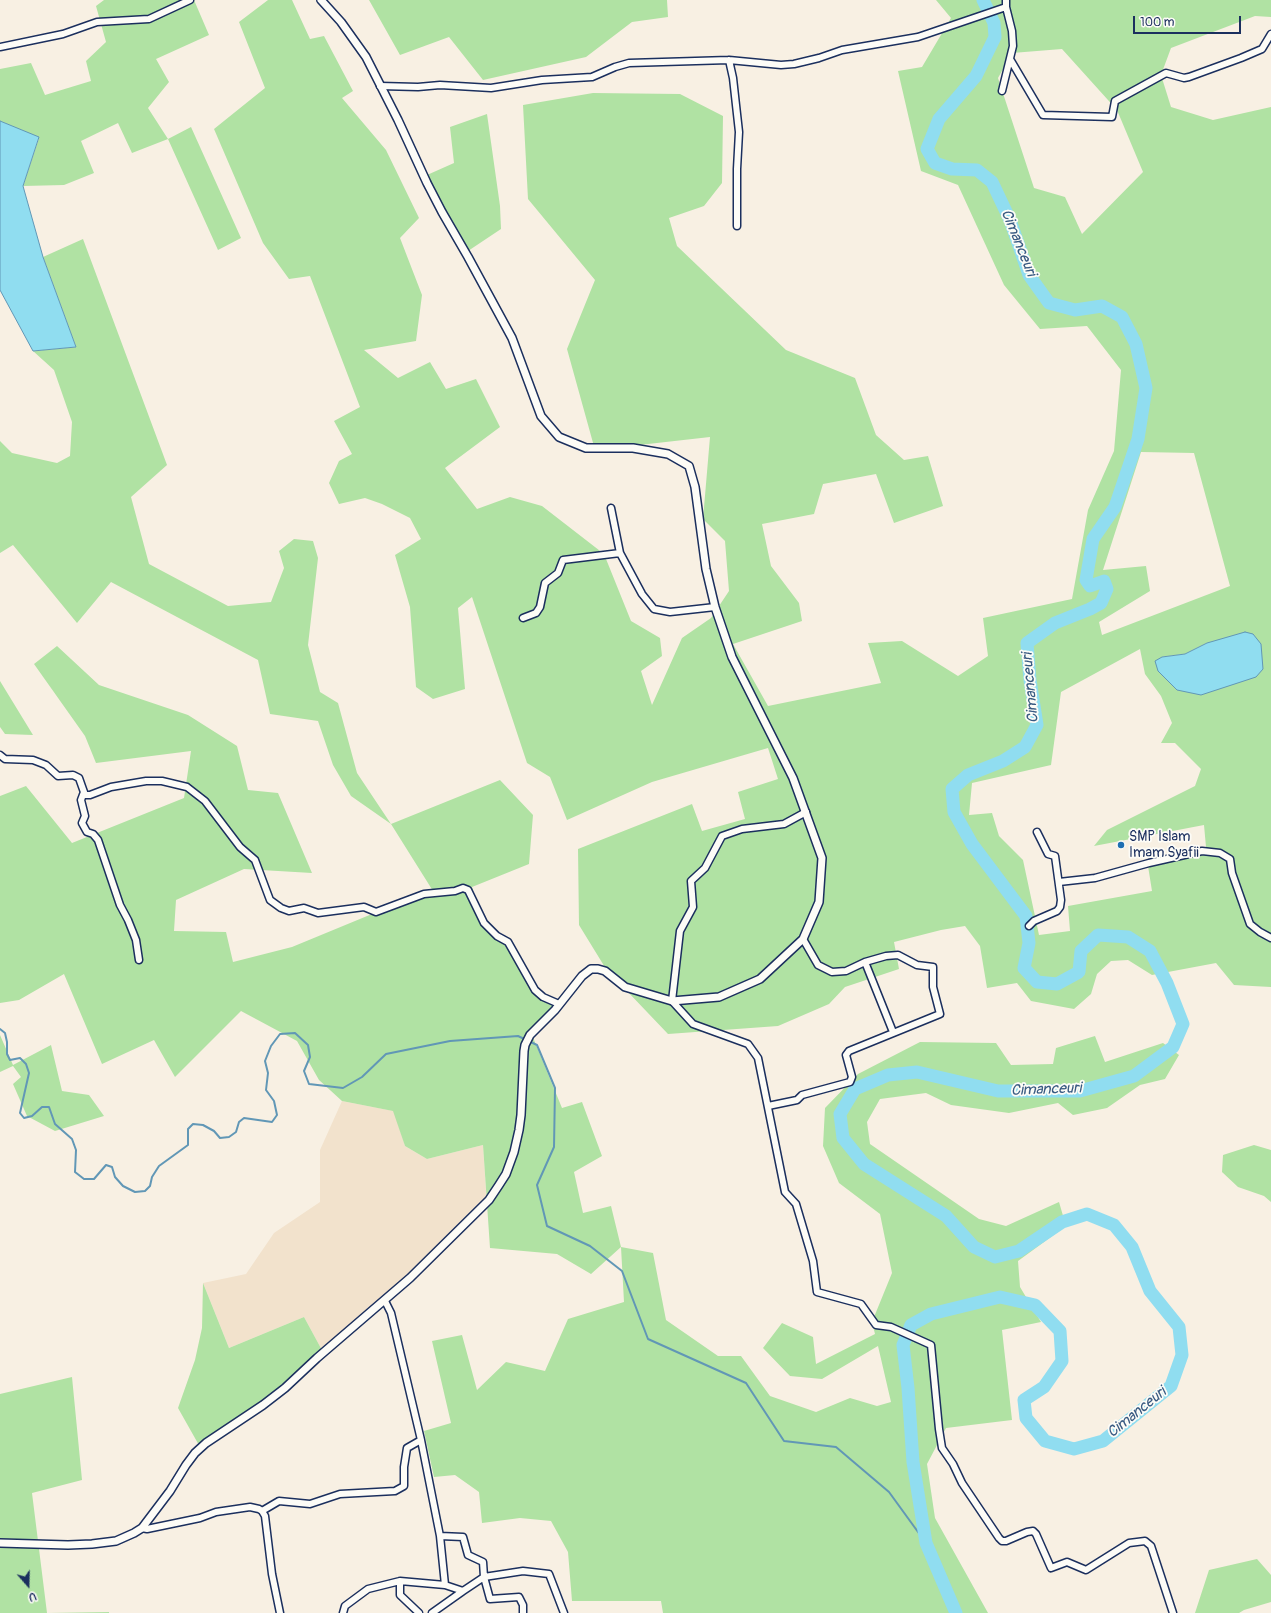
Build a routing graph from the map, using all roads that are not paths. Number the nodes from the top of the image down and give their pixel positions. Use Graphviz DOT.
graph roads {
  1 [pos="190,0"];
  2 [pos="321,0"];
  3 [pos="1006,0"];
  4 [pos="1006,7"];
  5 [pos="1271,34"];
  6 [pos="0,47"];
  7 [pos="729,60"];
  8 [pos="1010,60"];
  9 [pos="380,86"];
  10 [pos="1002,91"];
  11 [pos="737,226"];
  12 [pos="611,508"];
  13 [pos="620,553"];
  14 [pos="715,607"];
  15 [pos="523,618"];
  16 [pos="0,755"];
  17 [pos="84,792"];
  18 [pos="806,812"];
  19 [pos="1037,832"];
  20 [pos="1059,882"];
  21 [pos="1029,926"];
  22 [pos="1271,938"];
  23 [pos="803,939"];
  24 [pos="139,960"];
  25 [pos="865,962"];
  26 [pos="672,1001"];
  27 [pos="559,1004"];
  28 [pos="893,1032"];
  29 [pos="768,1106"];
  30 [pos="384,1301"];
  31 [pos="421,1440"];
  32 [pos="262,1511"];
  33 [pos="142,1528"];
  34 [pos="440,1536"];
  35 [pos="0,1543"];
  36 [pos="484,1577"];
  37 [pos="400,1581"];
  38 [pos="445,1585"];
  39 [pos="463,1591"];
  40 [pos="280,1613"];
  41 [pos="343,1613"];
  42 [pos="419,1613"];
  43 [pos="432,1613"];
  44 [pos="523,1613"];
  45 [pos="564,1613"];
  46 [pos="1173,1613"];
  1 -- 6 [label="street"];
  2 -- 9 [label="street"];
  3 -- 4 [label="street"];
  4 -- 7 [label="street"];
  4 -- 8 [label="street"];
  5 -- 8 [label="street"];
  7 -- 9 [label="street"];
  7 -- 11 [label="street"];
  8 -- 10 [label="street"];
  9 -- 14 [label="street"];
  12 -- 13 [label="street"];
  13 -- 14 [label="street"];
  13 -- 15 [label="street"];
  14 -- 18 [label="street"];
  16 -- 17 [label="street"];
  17 -- 24 [label="street"];
  17 -- 27 [label="street"];
  18 -- 23 [label="street"];
  18 -- 26 [label="street"];
  19 -- 20 [label="street"];
  20 -- 21 [label="street"];
  20 -- 22 [label="street"];
  23 -- 25 [label="street"];
  23 -- 26 [label="street"];
  25 -- 28 [label="street"];
  25 -- 28 [label="street"];
  26 -- 27 [label="street"];
  26 -- 29 [label="street"];
  27 -- 30 [label="street"];
  28 -- 29 [label="street"];
  29 -- 46 [label="street"];
  30 -- 31 [label="street"];
  30 -- 33 [label="street"];
  31 -- 32 [label="street"];
  31 -- 34 [label="street"];
  32 -- 33 [label="street"];
  32 -- 40 [label="street"];
  33 -- 35 [label="street"];
  34 -- 36 [label="street"];
  34 -- 38 [label="street"];
  36 -- 39 [label="street"];
  36 -- 44 [label="street"];
  36 -- 45 [label="street"];
  37 -- 38 [label="street"];
  37 -- 41 [label="street"];
  37 -- 42 [label="street"];
  38 -- 39 [label="street"];
  39 -- 43 [label="street"];
}
